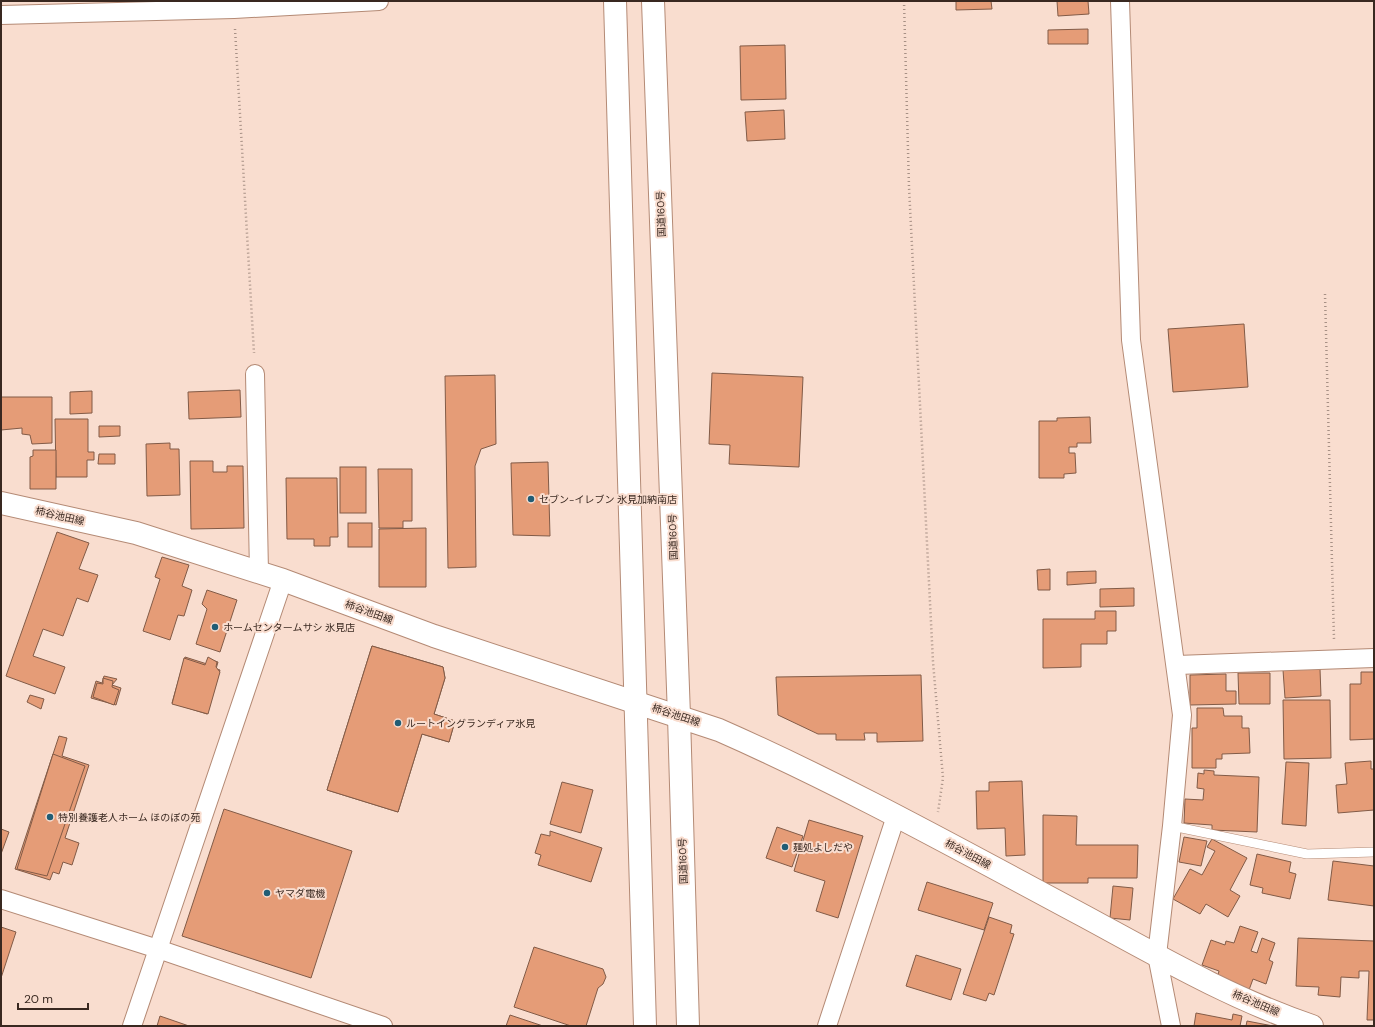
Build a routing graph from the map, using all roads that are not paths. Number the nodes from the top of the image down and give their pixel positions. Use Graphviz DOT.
graph roads {
  1 [pos="379,1"];
  2 [pos="615,1"];
  3 [pos="653,1"];
  4 [pos="1120,1"];
  5 [pos="234,5"];
  6 [pos="1,15"];
  7 [pos="255,374"];
  8 [pos="1,503"];
  9 [pos="259,572"];
  10 [pos="283,580"];
  11 [pos="1374,658"];
  12 [pos="1177,665"];
  13 [pos="636,703"];
  14 [pos="679,716"];
  15 [pos="896,816"];
  16 [pos="1172,826"];
  17 [pos="1374,852"];
  18 [pos="1,898"];
  19 [pos="158,949"];
  20 [pos="1157,955"];
  21 [pos="132,1026"];
  22 [pos="383,1026"];
  23 [pos="645,1026"];
  24 [pos="688,1026"];
  25 [pos="827,1026"];
  26 [pos="1171,1026"];
  27 [pos="1312,1026"];
  1 -- 5 [label="street"];
  2 -- 13 [label="main road"];
  3 -- 14 [label="main road, 国道160号"];
  4 -- 12 [label="street"];
  5 -- 6 [label="street"];
  7 -- 9 [label="street"];
  8 -- 9 [label="main road, 柿谷池田線"];
  9 -- 10 [label="main road, 柿谷池田線"];
  10 -- 13 [label="main road, 柿谷池田線"];
  10 -- 19 [label="street"];
  11 -- 12 [label="street"];
  12 -- 16 [label="street"];
  13 -- 14 [label="main road, 柿谷池田線"];
  13 -- 23 [label="main road"];
  14 -- 15 [label="main road, 柿谷池田線"];
  14 -- 24 [label="main road, 国道160号"];
  15 -- 20 [label="main road, 柿谷池田線"];
  15 -- 25 [label="street"];
  16 -- 17 [label="lane"];
  16 -- 20 [label="street"];
  18 -- 19 [label="street"];
  19 -- 21 [label="street"];
  19 -- 22 [label="street"];
  20 -- 26 [label="street"];
  20 -- 27 [label="main road, 柿谷池田線"];
}
